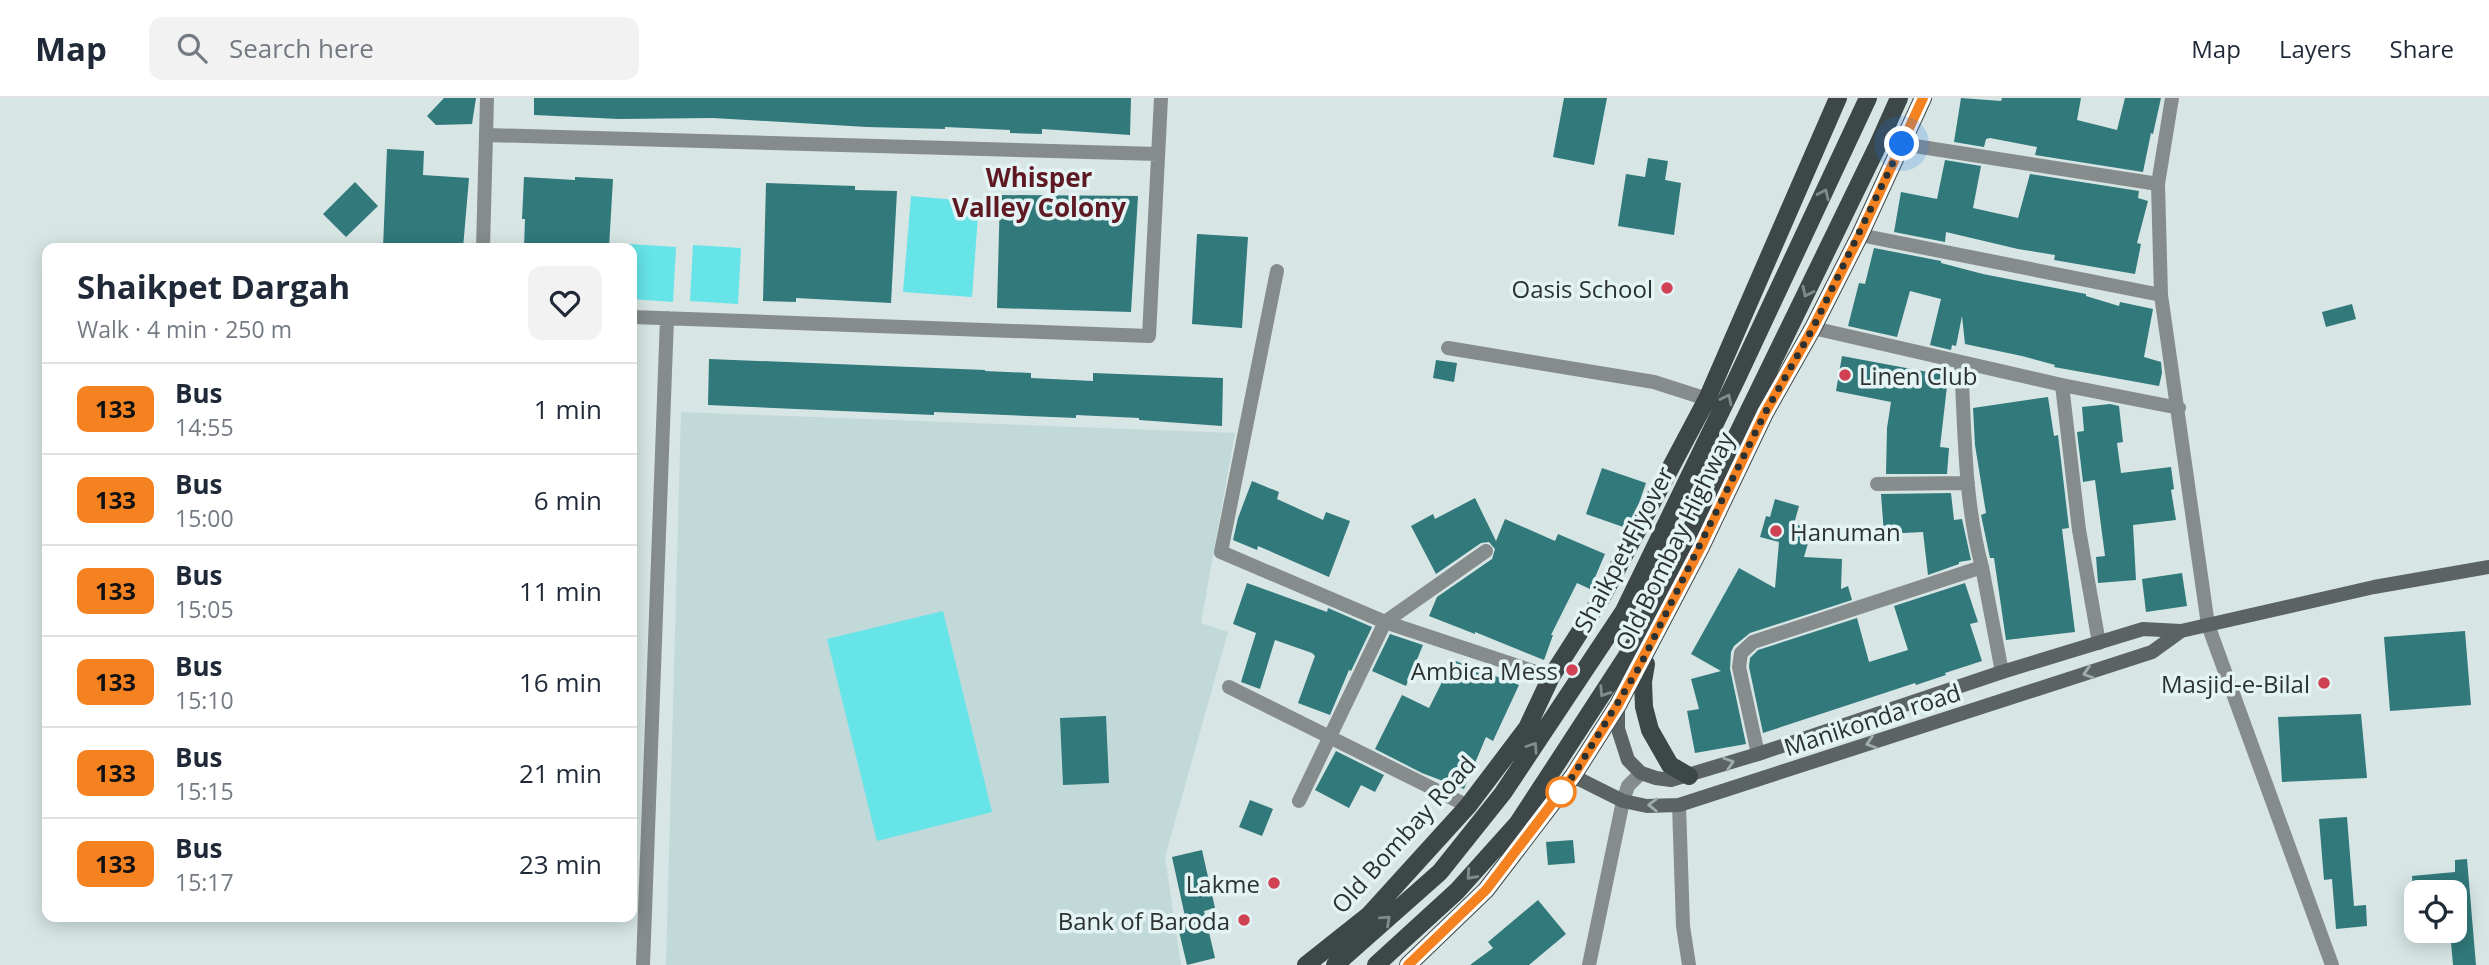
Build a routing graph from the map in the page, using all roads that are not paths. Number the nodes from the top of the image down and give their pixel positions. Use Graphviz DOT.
graph roads {
  1 [pos="487,98"];
  2 [pos="1161,98"];
  3 [pos="1838,98"];
  4 [pos="1868,98"];
  5 [pos="1899,98"];
  6 [pos="1923,98"];
  7 [pos="2172,98"];
  8 [pos="486,135"];
  9 [pos="1902,144"];
  10 [pos="1158,153"];
  11 [pos="2158,184"];
  12 [pos="1860,235"];
  13 [pos="483,243"];
  14 [pos="1277,271"];
  15 [pos="2161,295"];
  16 [pos="637,317"];
  17 [pos="667,318"];
  18 [pos="1813,328"];
  19 [pos="1448,348"];
  20 [pos="1961,364"];
  21 [pos="2062,385"];
  22 [pos="1707,399"];
  23 [pos="2179,408"];
  24 [pos="1968,483"];
  25 [pos="1877,484"];
  26 [pos="1486,551"];
  27 [pos="1982,567"];
  28 [pos="2489,567"];
  29 [pos="1385,622"];
  30 [pos="2208,625"];
  31 [pos="2181,632"];
  32 [pos="2099,643"];
  33 [pos="1648,650"];
  34 [pos="2002,672"];
  35 [pos="1552,677"];
  36 [pos="1229,687"];
  37 [pos="1618,705"];
  38 [pos="1527,728"];
  39 [pos="1331,737"];
  40 [pos="1758,754"];
  41 [pos="1641,773"];
  42 [pos="1573,776"];
  43 [pos="1689,776"];
  44 [pos="1299,801"];
  45 [pos="1623,801"];
  46 [pos="1679,805"];
  47 [pos="1468,806"];
  48 [pos="643,965"];
  49 [pos="1306,965"];
  50 [pos="1335,965"];
  51 [pos="1376,965"];
  52 [pos="1408,965"];
  53 [pos="1589,965"];
  54 [pos="1689,965"];
  55 [pos="2332,965"];
  1 -- 8 [label="street"];
  2 -- 10 [label="street"];
  3 -- 22 [label="main road, Old Bombay Highway"];
  50 -- 4 [label="main road, Shaikpet Flyover, one-way"];
  5 -- 51 [label="main road, Shaikpet Flyover, one-way"];
  6 -- 9 [label="main road, Old Bombay Highway"];
  7 -- 11 [label="street"];
  8 -- 10 [label="street"];
  8 -- 13 [label="street"];
  9 -- 11 [label="street"];
  9 -- 12 [label="main road, Old Bombay Highway"];
  10 -- 17 [label="street"];
  11 -- 15 [label="street"];
  12 -- 15 [label="street"];
  12 -- 18 [label="main road, Old Bombay Highway"];
  14 -- 29 [label="street"];
  15 -- 23 [label="street"];
  16 -- 17 [label="street"];
  17 -- 48 [label="street"];
  18 -- 20 [label="street"];
  18 -- 33 [label="main road, Old Bombay Highway"];
  19 -- 22 [label="street"];
  20 -- 21 [label="street"];
  20 -- 24 [label="street"];
  21 -- 23 [label="street"];
  21 -- 32 [label="street"];
  22 -- 35 [label="main road, Old Bombay Highway"];
  23 -- 30 [label="street"];
  24 -- 25 [label="street"];
  24 -- 27 [label="street"];
  26 -- 29 [label="street"];
  27 -- 34 [label="street"];
  27 -- 40 [label="street"];
  28 -- 30 [label="street, Manikonda road"];
  29 -- 35 [label="street"];
  29 -- 39 [label="street"];
  30 -- 31 [label="street, Manikonda road"];
  30 -- 55 [label="street"];
  31 -- 32 [label="street, Manikonda road"];
  31 -- 46 [label="street, Manikonda road, one-way"];
  32 -- 34 [label="street, Manikonda road"];
  33 -- 37 [label="main road, Old Bombay Highway"];
  33 -- 43 [label="main road"];
  34 -- 40 [label="street, Manikonda road"];
  35 -- 38 [label="main road, Old Bombay Highway"];
  36 -- 39 [label="street"];
  37 -- 41 [label="street"];
  37 -- 42 [label="main road, Old Bombay Highway"];
  38 -- 47 [label="main road, Old Bombay Road"];
  39 -- 44 [label="street"];
  39 -- 47 [label="street"];
  43 -- 40 [label="street, Manikonda road, one-way"];
  41 -- 43 [label="street, Manikonda road"];
  41 -- 45 [label="street"];
  42 -- 45 [label="street, Manikonda road"];
  42 -- 52 [label="main road, Old Bombay Highway"];
  46 -- 45 [label="street, Manikonda road, one-way"];
  45 -- 53 [label="street"];
  46 -- 54 [label="street"];
  47 -- 49 [label="main road, Old Bombay Road"];
}
